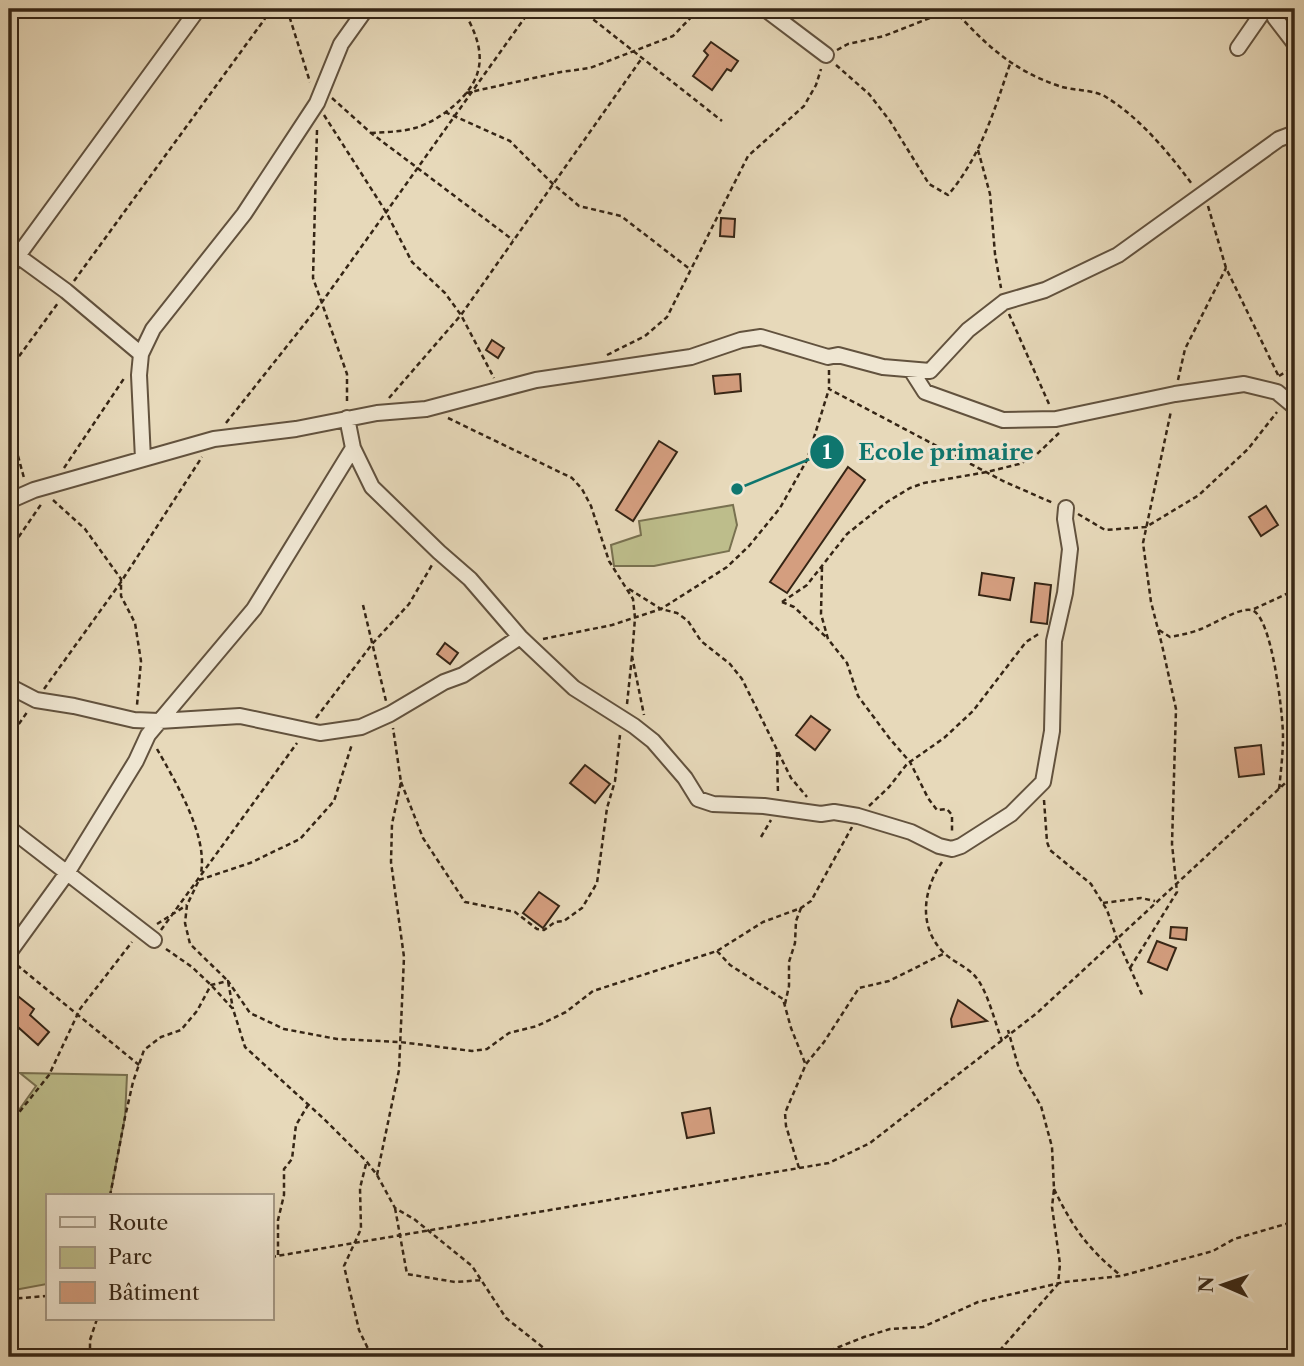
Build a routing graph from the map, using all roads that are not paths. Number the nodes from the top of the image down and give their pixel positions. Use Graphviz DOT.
graph roads {
  1 [pos="198,9"];
  2 [pos="366,9"];
  3 [pos="765,9"];
  4 [pos="1265,9"];
  5 [pos="1272,9"];
  6 [pos="1295,44"];
  7 [pos="1238,48"];
  8 [pos="825,55"];
  9 [pos="1295,133"];
  10 [pos="13,262"];
  11 [pos="141,354"];
  12 [pos="911,370"];
  13 [pos="1295,407"];
  14 [pos="347,418"];
  15 [pos="353,448"];
  16 [pos="143,459"];
  17 [pos="9,501"];
  18 [pos="1066,508"];
  19 [pos="520,637"];
  20 [pos="9,686"];
  21 [pos="159,721"];
  22 [pos="9,828"];
  23 [pos="67,873"];
  24 [pos="149,937"];
  25 [pos="9,953"];
  1 -- 10 [label="street"];
  2 -- 11 [label="street"];
  3 -- 8 [label="street"];
  4 -- 7 [label="street"];
  5 -- 6 [label="street"];
  9 -- 12 [label="street"];
  10 -- 11 [label="street"];
  11 -- 16 [label="street"];
  12 -- 13 [label="street"];
  12 -- 14 [label="street"];
  14 -- 15 [label="street"];
  14 -- 16 [label="street"];
  15 -- 19 [label="street"];
  15 -- 21 [label="street"];
  16 -- 17 [label="street"];
  18 -- 19 [label="street"];
  19 -- 21 [label="street"];
  20 -- 21 [label="street"];
  21 -- 23 [label="street"];
  22 -- 23 [label="street"];
  23 -- 24 [label="street"];
  23 -- 25 [label="street"];
}
